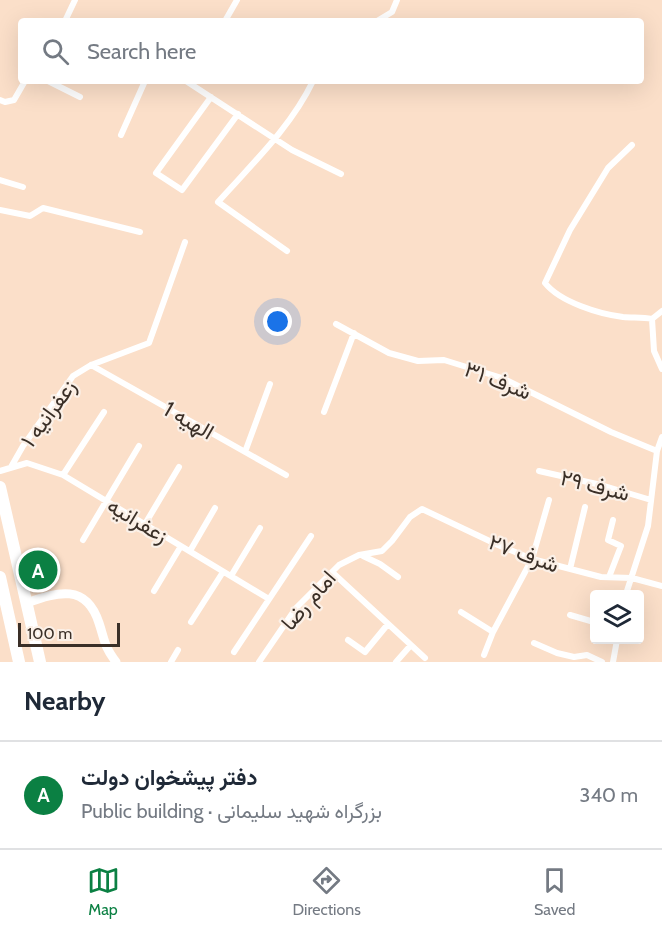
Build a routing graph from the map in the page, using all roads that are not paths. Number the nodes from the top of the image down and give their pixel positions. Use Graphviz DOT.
graph roads {
  1 [pos="75,0"];
  2 [pos="237,0"];
  3 [pos="397,0"];
  4 [pos="66,18"];
  5 [pos="227,18"];
  6 [pos="382,18"];
  7 [pos="23,84"];
  8 [pos="54,84"];
  9 [pos="144,84"];
  10 [pos="191,84"];
  11 [pos="311,84"];
  12 [pos="80,97"];
  13 [pos="210,97"];
  14 [pos="0,100"];
  15 [pos="238,114"];
  16 [pos="121,135"];
  17 [pos="275,138"];
  18 [pos="632,145"];
  19 [pos="341,174"];
  20 [pos="0,180"];
  21 [pos="23,187"];
  22 [pos="0,210"];
  23 [pos="140,232"];
  24 [pos="185,242"];
  25 [pos="287,251"];
  26 [pos="662,311"];
  27 [pos="652,319"];
  28 [pos="336,324"];
  29 [pos="354,333"];
  30 [pos="91,365"];
  31 [pos="662,369"];
  32 [pos="270,384"];
  33 [pos="104,412"];
  34 [pos="324,412"];
  35 [pos="662,437"];
  36 [pos="139,446"];
  37 [pos="657,451"];
  38 [pos="245,452"];
  39 [pos="11,467"];
  40 [pos="179,467"];
  41 [pos="0,471"];
  42 [pos="538,471"];
  43 [pos="63,475"];
  44 [pos="286,475"];
  45 [pos="0,488"];
  46 [pos="549,500"];
  47 [pos="651,500"];
  48 [pos="105,501"];
  49 [pos="585,507"];
  50 [pos="215,508"];
  51 [pos="422,509"];
  52 [pos="613,520"];
  53 [pos="145,524"];
  54 [pos="260,528"];
  55 [pos="311,536"];
  56 [pos="83,540"];
  57 [pos="181,546"];
  58 [pos="190,551"];
  59 [pos="359,555"];
  60 [pos="532,559"];
  61 [pos="570,569"];
  62 [pos="223,572"];
  63 [pos="332,572"];
  64 [pos="231,576"];
  65 [pos="0,577"];
  66 [pos="398,577"];
  67 [pos="609,577"];
  68 [pos="632,578"];
  69 [pos="662,586"];
  70 [pos="628,590"];
  71 [pos="154,591"];
  72 [pos="268,599"];
  73 [pos="26,603"];
  74 [pos="3,605"];
  75 [pos="460,612"];
  76 [pos="570,615"];
  77 [pos="590,621"];
  78 [pos="191,622"];
  79 [pos="388,624"];
  80 [pos="493,632"];
  81 [pos="348,640"];
  82 [pos="534,643"];
  83 [pos="616,644"];
  84 [pos="411,645"];
  85 [pos="178,650"];
  86 [pos="234,652"];
  87 [pos="483,655"];
  88 [pos="425,658"];
  89 [pos="112,660"];
  90 [pos="20,662"];
  91 [pos="40,662"];
  92 [pos="171,662"];
  93 [pos="259,662"];
  94 [pos="396,662"];
  95 [pos="603,662"];
  96 [pos="613,662"];
  1 -- 4 [label="street"];
  2 -- 5 [label="street"];
  3 -- 6 [label="street"];
  7 -- 14 [label="street"];
  8 -- 12 [label="street"];
  9 -- 16 [label="street"];
  10 -- 13 [label="street"];
  11 -- 17 [label="street"];
  13 -- 15 [label="street"];
  13 -- 15 [label="street"];
  15 -- 17 [label="street"];
  17 -- 19 [label="street"];
  17 -- 25 [label="street"];
  18 -- 27 [label="street"];
  20 -- 21 [label="street"];
  22 -- 23 [label="street"];
  24 -- 30 [label="street, زعفرانیه ۱"];
  26 -- 27 [label="street"];
  27 -- 31 [label="street"];
  28 -- 29 [label="street, شرف ۳۱"];
  29 -- 34 [label="street"];
  29 -- 37 [label="street, شرف ۳۱"];
  30 -- 38 [label="street, الهیه 1"];
  30 -- 39 [label="street, زعفرانیه ۱"];
  32 -- 38 [label="street"];
  33 -- 43 [label="street"];
  35 -- 37 [label="street"];
  36 -- 48 [label="street"];
  37 -- 47 [label="street"];
  38 -- 44 [label="street, الهیه 1"];
  39 -- 41 [label="street, زعفرانیه"];
  39 -- 43 [label="street, زعفرانیه"];
  40 -- 53 [label="street"];
  42 -- 47 [label="street, شرف ۲۹"];
  43 -- 48 [label="street, زعفرانیه"];
  45 -- 73 [label="highway"];
  46 -- 60 [label="street"];
  47 -- 68 [label="street"];
  48 -- 53 [label="street, زعفرانیه"];
  48 -- 56 [label="street"];
  49 -- 61 [label="street"];
  50 -- 58 [label="street"];
  51 -- 59 [label="street, امام رضا"];
  51 -- 60 [label="street, شرف ۲۷"];
  52 -- 67 [label="street"];
  53 -- 57 [label="street, زعفرانیه"];
  54 -- 64 [label="street"];
  55 -- 72 [label="street"];
  57 -- 58 [label="street, زعفرانیه"];
  57 -- 71 [label="street"];
  58 -- 62 [label="street, زعفرانیه"];
  59 -- 63 [label="street, امام رضا"];
  59 -- 66 [label="street"];
  60 -- 61 [label="street, شرف ۲۷"];
  60 -- 80 [label="street"];
  61 -- 67 [label="street, شرف ۲۷"];
  62 -- 64 [label="street, زعفرانیه"];
  62 -- 78 [label="street"];
  63 -- 79 [label="street"];
  63 -- 93 [label="street, امام رضا"];
  64 -- 72 [label="street, زعفرانیه"];
  65 -- 74 [label="highway"];
  67 -- 68 [label="street, شرف ۲۷"];
  68 -- 69 [label="street, شرف ۲۷"];
  68 -- 70 [label="street"];
  72 -- 86 [label="street"];
  73 -- 89 [label="main road"];
  73 -- 91 [label="highway"];
  74 -- 90 [label="highway"];
  75 -- 80 [label="street"];
  76 -- 77 [label="street"];
  79 -- 81 [label="street"];
  79 -- 84 [label="street"];
  80 -- 87 [label="street"];
  82 -- 95 [label="street"];
  83 -- 96 [label="street"];
  84 -- 88 [label="street"];
  84 -- 94 [label="street"];
  85 -- 92 [label="street"];
}
